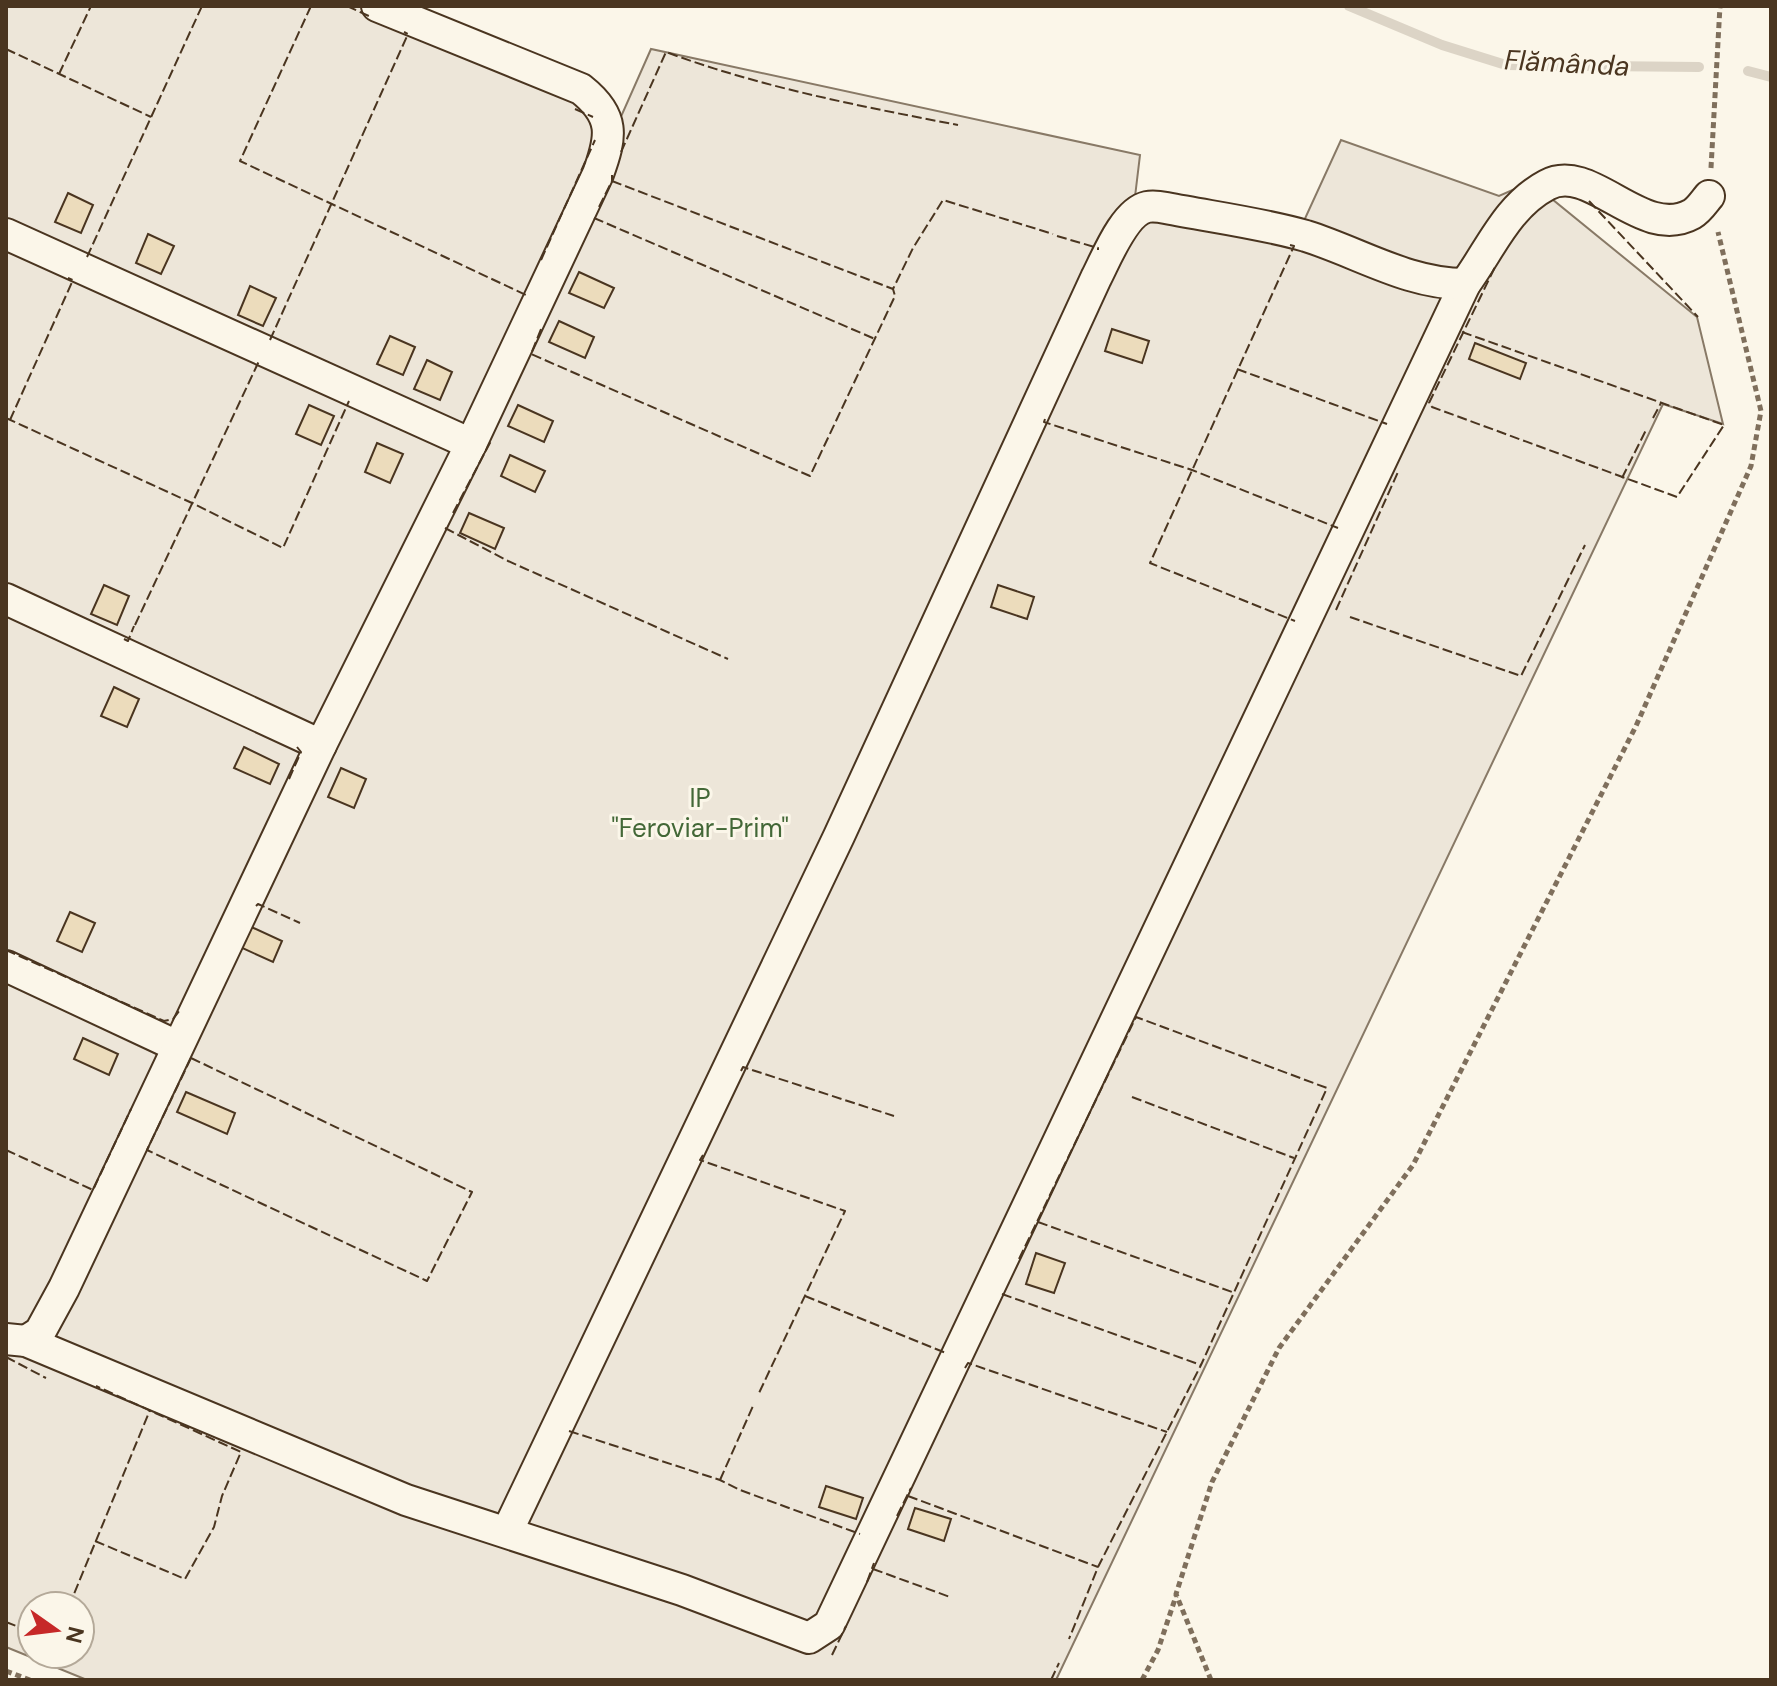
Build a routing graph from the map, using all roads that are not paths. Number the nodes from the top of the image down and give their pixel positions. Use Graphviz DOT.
graph roads {
  1 [pos="377,6"];
  2 [pos="1709,196"];
  3 [pos="6,234"];
  4 [pos="1465,284"];
  5 [pos="471,444"];
  6 [pos="6,599"];
  7 [pos="321,745"];
  8 [pos="6,966"];
  9 [pos="177,1046"];
  10 [pos="16,1340"];
  11 [pos="507,1532"];
  1 -- 5 [label="street"];
  2 -- 4 [label="street"];
  3 -- 5 [label="street"];
  4 -- 11 [label="street"];
  4 -- 11 [label="street"];
  5 -- 7 [label="street"];
  6 -- 7 [label="street"];
  7 -- 9 [label="street"];
  8 -- 9 [label="street"];
  9 -- 10 [label="street"];
  10 -- 11 [label="street"];
}
